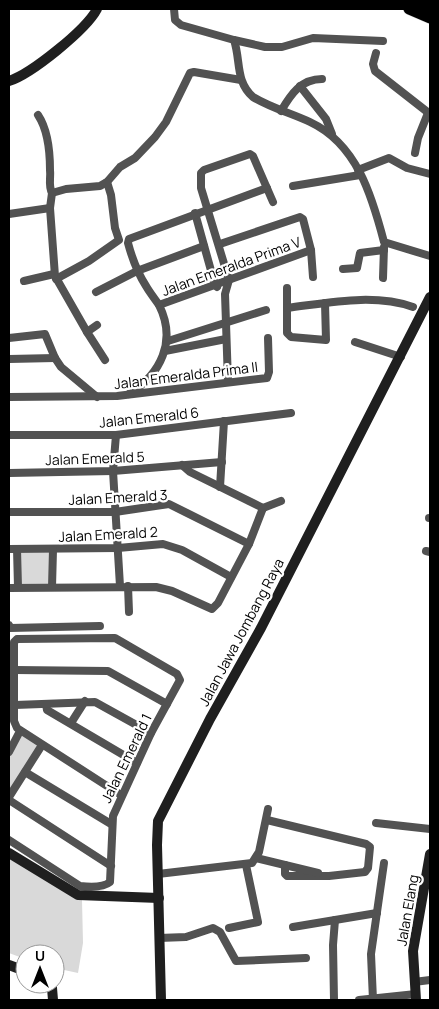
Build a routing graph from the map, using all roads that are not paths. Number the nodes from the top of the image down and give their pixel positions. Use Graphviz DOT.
graph roads {
  1 [pos="97,9"];
  2 [pos="174,9"];
  3 [pos="409,9"];
  4 [pos="430,18"];
  5 [pos="234,40"];
  6 [pos="383,41"];
  7 [pos="376,53"];
  8 [pos="322,79"];
  9 [pos="241,80"];
  10 [pos="9,81"];
  11 [pos="300,86"];
  12 [pos="281,111"];
  13 [pos="429,114"];
  14 [pos="38,115"];
  15 [pos="332,134"];
  16 [pos="415,153"];
  17 [pos="359,172"];
  18 [pos="430,174"];
  19 [pos="107,182"];
  20 [pos="293,186"];
  21 [pos="267,188"];
  22 [pos="52,193"];
  23 [pos="273,202"];
  24 [pos="50,208"];
  25 [pos="207,209"];
  26 [pos="195,213"];
  27 [pos="9,214"];
  28 [pos="220,244"];
  29 [pos="204,246"];
  30 [pos="384,246"];
  31 [pos="311,250"];
  32 [pos="430,256"];
  33 [pos="343,268"];
  34 [pos="137,271"];
  35 [pos="55,276"];
  36 [pos="313,278"];
  37 [pos="383,278"];
  38 [pos="24,280"];
  39 [pos="229,280"];
  40 [pos="215,285"];
  41 [pos="287,288"];
  42 [pos="96,292"];
  43 [pos="225,294"];
  44 [pos="430,297"];
  45 [pos="325,303"];
  46 [pos="159,305"];
  47 [pos="287,308"];
  48 [pos="418,308"];
  49 [pos="266,310"];
  50 [pos="224,323"];
  51 [pos="97,325"];
  52 [pos="87,332"];
  53 [pos="9,338"];
  54 [pos="268,338"];
  55 [pos="226,339"];
  56 [pos="168,341"];
  57 [pos="355,342"];
  58 [pos="165,351"];
  59 [pos="401,357"];
  60 [pos="54,358"];
  61 [pos="9,359"];
  62 [pos="106,360"];
  63 [pos="228,382"];
  64 [pos="129,394"];
  65 [pos="9,397"];
  66 [pos="97,397"];
  67 [pos="291,413"];
  68 [pos="224,421"];
  69 [pos="9,435"];
  70 [pos="116,435"];
  71 [pos="222,462"];
  72 [pos="182,465"];
  73 [pos="113,472"];
  74 [pos="9,473"];
  75 [pos="220,487"];
  76 [pos="281,501"];
  77 [pos="263,508"];
  78 [pos="9,512"];
  79 [pos="114,512"];
  80 [pos="249,544"];
  81 [pos="118,548"];
  82 [pos="13,549"];
  83 [pos="53,550"];
  84 [pos="14,569"];
  85 [pos="9,572"];
  86 [pos="232,577"];
  87 [pos="124,586"];
  88 [pos="12,588"];
  89 [pos="52,588"];
  90 [pos="129,612"];
  91 [pos="9,625"];
  92 [pos="100,626"];
  93 [pos="15,670"];
  94 [pos="85,701"];
  95 [pos="46,704"];
  96 [pos="167,704"];
  97 [pos="15,705"];
  98 [pos="72,723"];
  99 [pos="20,731"];
  100 [pos="151,733"];
  101 [pos="42,745"];
  102 [pos="9,752"];
  103 [pos="137,763"];
  104 [pos="25,772"];
  105 [pos="121,795"];
  106 [pos="9,798"];
  107 [pos="268,809"];
  108 [pos="267,820"];
  109 [pos="376,823"];
  110 [pos="111,824"];
  111 [pos="430,829"];
  112 [pos="9,840"];
  113 [pos="9,853"];
  114 [pos="430,856"];
  115 [pos="256,858"];
  116 [pos="384,863"];
  117 [pos="246,865"];
  118 [pos="111,866"];
  119 [pos="158,874"];
  120 [pos="159,898"];
  121 [pos="377,913"];
  122 [pos="335,920"];
  123 [pos="293,927"];
  124 [pos="229,928"];
  125 [pos="159,938"];
  126 [pos="306,958"];
  127 [pos="430,980"];
  128 [pos="414,982"];
  129 [pos="416,997"];
  130 [pos="161,1000"];
  131 [pos="334,1000"];
  132 [pos="359,1000"];
  133 [pos="373,1000"];
  1 -- 10 [label="main road"];
  2 -- 5 [label="street"];
  3 -- 4 [label="main road"];
  5 -- 6 [label="street"];
  5 -- 9 [label="street"];
  7 -- 13 [label="street"];
  8 -- 11 [label="street"];
  9 -- 12 [label="street"];
  9 -- 19 [label="street"];
  11 -- 12 [label="street"];
  11 -- 15 [label="street"];
  12 -- 15 [label="street"];
  13 -- 16 [label="street"];
  14 -- 22 [label="street"];
  15 -- 17 [label="street"];
  17 -- 18 [label="street"];
  17 -- 20 [label="street"];
  17 -- 30 [label="street"];
  19 -- 22 [label="street"];
  19 -- 35 [label="street"];
  21 -- 23 [label="street"];
  21 -- 25 [label="street"];
  21 -- 25 [label="street"];
  22 -- 24 [label="street"];
  24 -- 27 [label="street"];
  24 -- 35 [label="street"];
  25 -- 26 [label="street"];
  25 -- 28 [label="street"];
  26 -- 29 [label="street"];
  26 -- 34 [label="street"];
  28 -- 31 [label="street"];
  28 -- 39 [label="street"];
  29 -- 34 [label="street"];
  29 -- 40 [label="street"];
  30 -- 32 [label="street"];
  30 -- 33 [label="street"];
  30 -- 37 [label="street"];
  31 -- 36 [label="street"];
  31 -- 39 [label="street, Jalan Emeralda Prima V"];
  34 -- 42 [label="street"];
  34 -- 46 [label="street"];
  35 -- 38 [label="street"];
  35 -- 52 [label="street"];
  39 -- 40 [label="street, Jalan Emeralda Prima V"];
  39 -- 43 [label="street"];
  40 -- 43 [label="street"];
  40 -- 46 [label="street, Jalan Emeralda Prima V"];
  41 -- 47 [label="street"];
  43 -- 50 [label="street"];
  44 -- 48 [label="main road, Jalan Jawa Jombang Raya"];
  45 -- 47 [label="street"];
  45 -- 47 [label="street"];
  45 -- 48 [label="street"];
  46 -- 56 [label="street"];
  48 -- 59 [label="main road, Jalan Jawa Jombang Raya"];
  49 -- 50 [label="street"];
  50 -- 55 [label="street"];
  50 -- 56 [label="street"];
  51 -- 52 [label="street"];
  52 -- 62 [label="street"];
  53 -- 60 [label="street"];
  54 -- 63 [label="street, Jalan Emeralda Prima II"];
  55 -- 58 [label="street"];
  55 -- 63 [label="street"];
  56 -- 58 [label="street"];
  57 -- 59 [label="street"];
  58 -- 64 [label="street"];
  59 -- 119 [label="main road, Jalan Jawa Jombang Raya"];
  60 -- 61 [label="street"];
  60 -- 66 [label="street"];
  63 -- 64 [label="street, Jalan Emeralda Prima II"];
  64 -- 66 [label="street, Jalan Emeralda Prima II"];
  65 -- 66 [label="street, Jalan Emeralda Prima II"];
  67 -- 68 [label="street, Jalan Emerald 6"];
  68 -- 70 [label="street, Jalan Emerald 6"];
  68 -- 71 [label="street"];
  69 -- 70 [label="street, Jalan Emerald 6"];
  70 -- 73 [label="street"];
  71 -- 72 [label="street, Jalan Emerald 5"];
  71 -- 75 [label="street"];
  72 -- 73 [label="street, Jalan Emerald 5"];
  72 -- 75 [label="street"];
  73 -- 74 [label="street, Jalan Emerald 5"];
  73 -- 79 [label="street"];
  75 -- 77 [label="street"];
  76 -- 77 [label="street"];
  77 -- 80 [label="street"];
  78 -- 79 [label="street, Jalan Emerald 3"];
  79 -- 80 [label="street, Jalan Emerald 3"];
  79 -- 81 [label="street"];
  80 -- 86 [label="street"];
  81 -- 83 [label="street, Jalan Emerald 2"];
  81 -- 86 [label="street, Jalan Emerald 2"];
  81 -- 87 [label="street"];
  82 -- 83 [label="street, Jalan Emerald 2"];
  82 -- 84 [label="street"];
  83 -- 89 [label="street"];
  84 -- 85 [label="street"];
  84 -- 88 [label="street"];
  86 -- 87 [label="street"];
  87 -- 89 [label="street"];
  87 -- 90 [label="street"];
  88 -- 89 [label="street"];
  91 -- 92 [label="street"];
  93 -- 96 [label="street"];
  93 -- 96 [label="street, Jalan Emerald 1"];
  93 -- 97 [label="street"];
  94 -- 95 [label="street"];
  94 -- 98 [label="street"];
  94 -- 100 [label="street"];
  95 -- 97 [label="street"];
  95 -- 98 [label="street"];
  96 -- 100 [label="street, Jalan Emerald 1"];
  97 -- 99 [label="street"];
  98 -- 103 [label="street"];
  99 -- 101 [label="street"];
  99 -- 102 [label="street"];
  100 -- 103 [label="street, Jalan Emerald 1"];
  101 -- 104 [label="street"];
  101 -- 105 [label="street"];
  103 -- 105 [label="street, Jalan Emerald 1"];
  104 -- 106 [label="street"];
  104 -- 110 [label="street"];
  105 -- 110 [label="street, Jalan Emerald 1"];
  106 -- 118 [label="street"];
  107 -- 108 [label="street"];
  108 -- 115 [label="street"];
  108 -- 115 [label="street"];
  109 -- 111 [label="street"];
  110 -- 118 [label="street, Jalan Emerald 1"];
  112 -- 118 [label="street, Jalan Emerald 1"];
  113 -- 120 [label="main road"];
  114 -- 128 [label="main road, Jalan Elang"];
  115 -- 117 [label="street"];
  116 -- 121 [label="street"];
  117 -- 119 [label="street"];
  117 -- 124 [label="street"];
  119 -- 120 [label="main road, Jalan Jawa Jombang Raya"];
  120 -- 125 [label="main road, Jalan Jawa Jombang Raya"];
  121 -- 122 [label="street"];
  121 -- 133 [label="street"];
  122 -- 123 [label="street"];
  122 -- 131 [label="street"];
  125 -- 126 [label="street"];
  125 -- 130 [label="main road, Jalan Jawa Jombang Raya"];
  127 -- 128 [label="street"];
  128 -- 129 [label="main road, Jalan Elang"];
  129 -- 133 [label="street"];
  132 -- 133 [label="street"];
}
